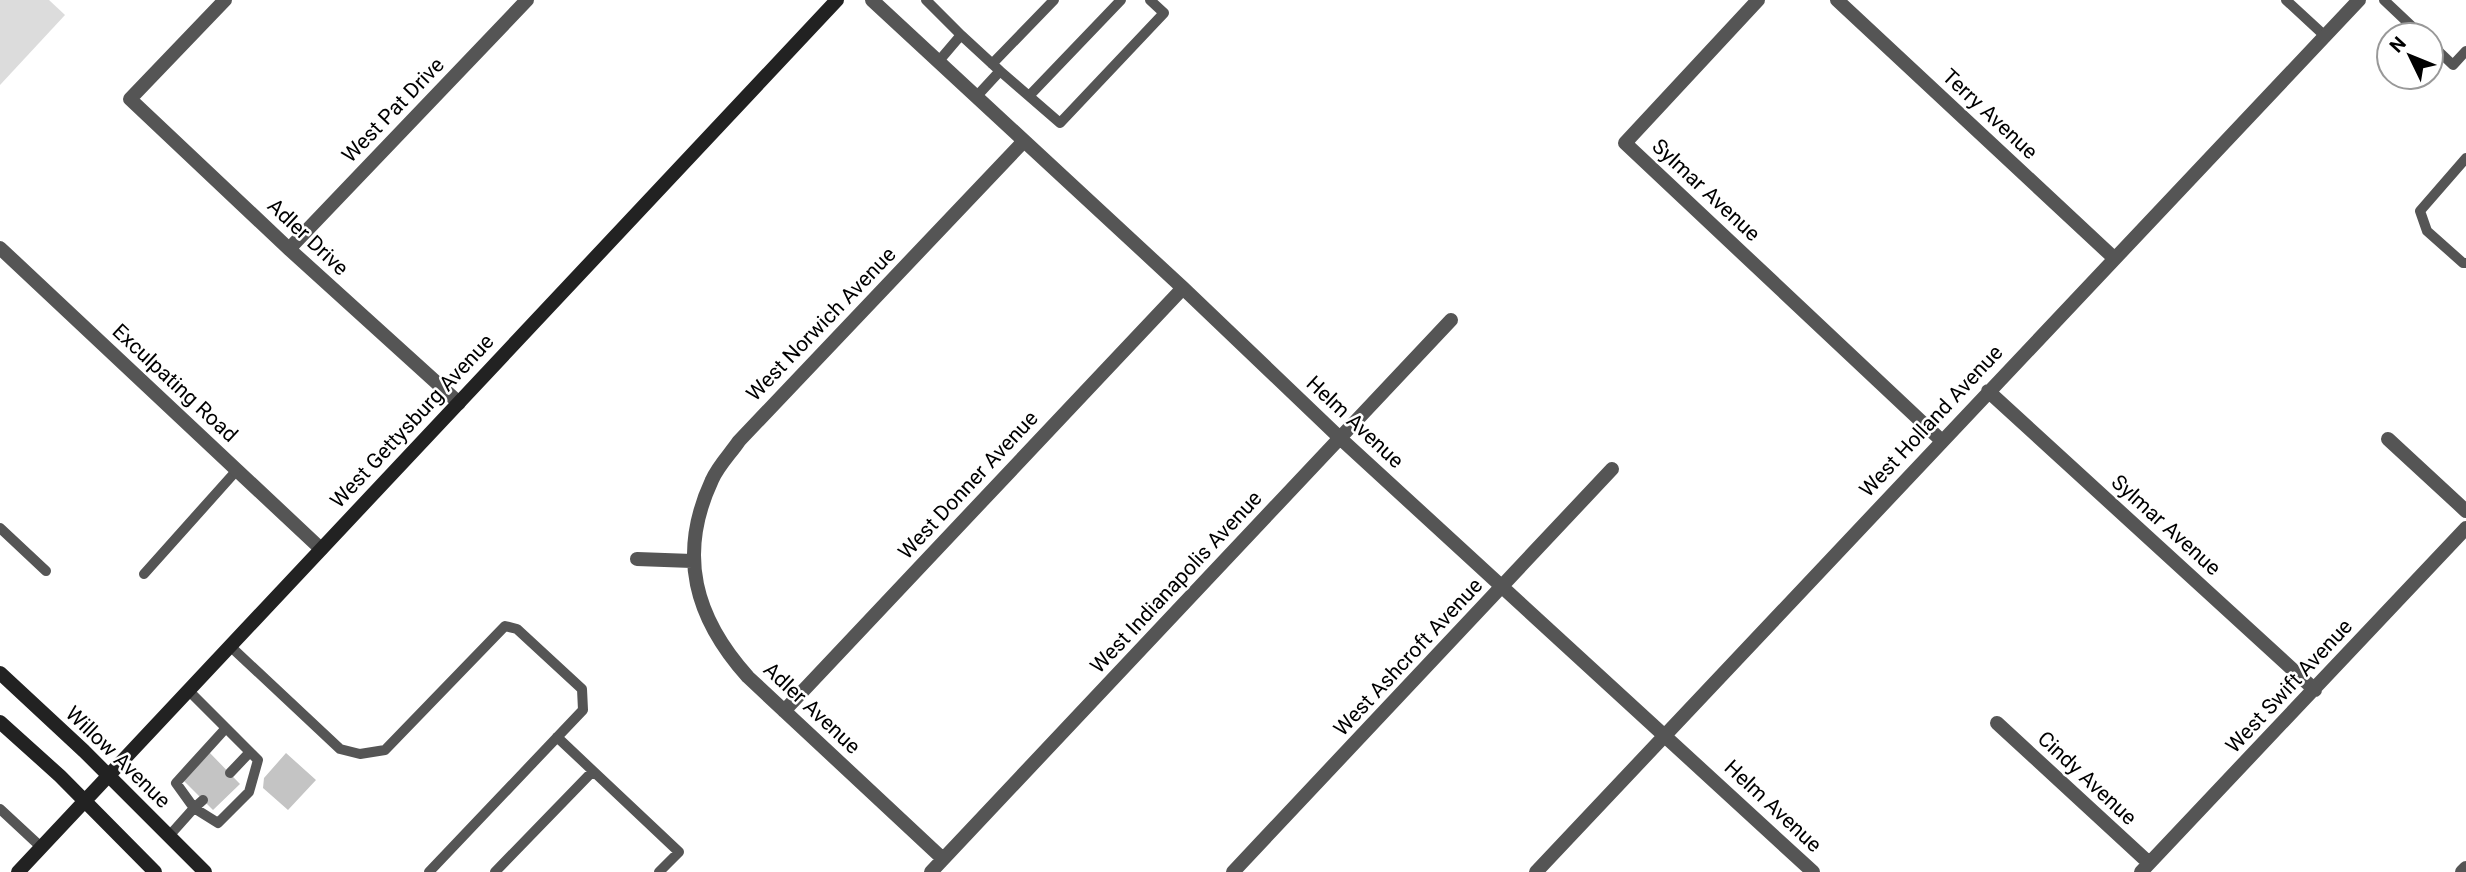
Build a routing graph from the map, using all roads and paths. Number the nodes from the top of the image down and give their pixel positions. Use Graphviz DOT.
graph roads {
  1 [pos="225,0"];
  2 [pos="527,0"];
  3 [pos="837,0"];
  4 [pos="872,0"];
  5 [pos="926,0"];
  6 [pos="1054,0"];
  7 [pos="1121,0"];
  8 [pos="1150,0"];
  9 [pos="1758,0"];
  10 [pos="1837,0"];
  11 [pos="2286,0"];
  12 [pos="2359,0"];
  13 [pos="2384,0"];
  14 [pos="2406,21"];
  15 [pos="961,35"];
  16 [pos="2325,36"];
  17 [pos="2466,51"];
  18 [pos="2445,57"];
  19 [pos="938,62"];
  20 [pos="996,67"];
  21 [pos="1029,96"];
  22 [pos="976,97"];
  23 [pos="1024,141"];
  24 [pos="2466,158"];
  25 [pos="0,248"];
  26 [pos="289,249"];
  27 [pos="2114,258"];
  28 [pos="2466,263"];
  29 [pos="1183,288"];
  30 [pos="1451,320"];
  31 [pos="1989,391"];
  32 [pos="459,403"];
  33 [pos="1341,439"];
  34 [pos="2388,439"];
  35 [pos="1942,441"];
  36 [pos="1612,469"];
  37 [pos="237,470"];
  38 [pos="2466,511"];
  39 [pos="0,528"];
  40 [pos="2466,528"];
  41 [pos="321,549"];
  42 [pos="637,559"];
  43 [pos="692,561"];
  44 [pos="47,571"];
  45 [pos="144,574"];
  46 [pos="1503,586"];
  47 [pos="230,646"];
  48 [pos="0,673"];
  49 [pos="188,690"];
  50 [pos="2315,690"];
  51 [pos="784,711"];
  52 [pos="0,722"];
  53 [pos="1997,723"];
  54 [pos="226,728"];
  55 [pos="1665,735"];
  56 [pos="557,737"];
  57 [pos="250,752"];
  58 [pos="593,771"];
  59 [pos="230,773"];
  60 [pos="109,775"];
  61 [pos="85,801"];
  62 [pos="199,804"];
  63 [pos="0,809"];
  64 [pos="169,836"];
  65 [pos="41,847"];
  66 [pos="943,859"];
  67 [pos="2145,868"];
  68 [pos="2466,868"];
  69 [pos="18,872"];
  70 [pos="155,872"];
  71 [pos="205,872"];
  72 [pos="429,872"];
  73 [pos="495,872"];
  74 [pos="659,872"];
  75 [pos="931,872"];
  76 [pos="1233,872"];
  77 [pos="1536,872"];
  78 [pos="1813,872"];
  79 [pos="2462,872"];
  1 -- 26 [label="street, Adler Drive"];
  2 -- 26 [label="street, West Pat Drive"];
  3 -- 32 [label="street, West Gettysburg Avenue"];
  4 -- 19 [label="street, Helm Avenue"];
  5 -- 15 [label="lane"];
  6 -- 20 [label="lane"];
  7 -- 21 [label="lane"];
  8 -- 21 [label="lane"];
  9 -- 35 [label="street, Sylmar Avenue"];
  10 -- 27 [label="street, Terry Avenue"];
  11 -- 16 [label="lane"];
  12 -- 16 [label="street, West Holland Avenue"];
  13 -- 14 [label="lane"];
  15 -- 19 [label="lane"];
  15 -- 20 [label="lane"];
  16 -- 27 [label="street, West Holland Avenue"];
  17 -- 18 [label="lane"];
  19 -- 22 [label="street, Helm Avenue"];
  20 -- 21 [label="lane"];
  20 -- 22 [label="lane"];
  22 -- 23 [label="street, Helm Avenue"];
  23 -- 29 [label="street, Helm Avenue"];
  23 -- 43 [label="street, West Norwich Avenue"];
  24 -- 28 [label="lane"];
  25 -- 37 [label="street, Exculpating Road"];
  26 -- 32 [label="street, Adler Drive"];
  27 -- 31 [label="street, West Holland Avenue"];
  29 -- 33 [label="street, Helm Avenue"];
  29 -- 51 [label="street, West Donner Avenue"];
  30 -- 33 [label="street, West Indianapolis Avenue"];
  31 -- 35 [label="street, West Holland Avenue"];
  31 -- 50 [label="street, Sylmar Avenue"];
  32 -- 41 [label="street, West Gettysburg Avenue"];
  33 -- 46 [label="street, Helm Avenue"];
  33 -- 66 [label="street, West Indianapolis Avenue"];
  34 -- 38 [label="street"];
  35 -- 55 [label="street, West Holland Avenue"];
  36 -- 46 [label="street, West Ashcroft Avenue"];
  37 -- 41 [label="street, Exculpating Road"];
  37 -- 45 [label="lane"];
  39 -- 44 [label="lane"];
  40 -- 50 [label="street, West Swift Avenue"];
  41 -- 47 [label="street, West Gettysburg Avenue"];
  42 -- 43 [label="street"];
  43 -- 51 [label="street, Adler Avenue"];
  46 -- 55 [label="street, Helm Avenue"];
  46 -- 76 [label="street, West Ashcroft Avenue"];
  47 -- 49 [label="street, West Gettysburg Avenue"];
  47 -- 56 [label="lane"];
  48 -- 60 [label="street, Willow Avenue"];
  49 -- 54 [label="lane"];
  49 -- 60 [label="street, West Gettysburg Avenue"];
  50 -- 67 [label="street, West Swift Avenue"];
  51 -- 66 [label="street, Adler Avenue"];
  52 -- 61 [label="street"];
  53 -- 67 [label="street, Cindy Avenue"];
  54 -- 57 [label="lane"];
  54 -- 62 [label="lane"];
  55 -- 77 [label="street, West Holland Avenue"];
  55 -- 78 [label="street, Helm Avenue"];
  56 -- 58 [label="lane"];
  56 -- 72 [label="lane"];
  57 -- 59 [label="lane"];
  57 -- 62 [label="lane"];
  58 -- 73 [label="lane"];
  58 -- 74 [label="lane"];
  60 -- 61 [label="street, West Gettysburg Avenue"];
  60 -- 64 [label="street, Willow Avenue"];
  61 -- 65 [label="street, West Gettysburg Avenue"];
  61 -- 70 [label="street"];
  62 -- 64 [label="lane"];
  63 -- 65 [label="lane"];
  64 -- 71 [label="street, Willow Avenue"];
  65 -- 69 [label="street, West Gettysburg Avenue"];
  66 -- 75 [label="street, West Indianapolis Avenue"];
  68 -- 79 [label="street"];
}
